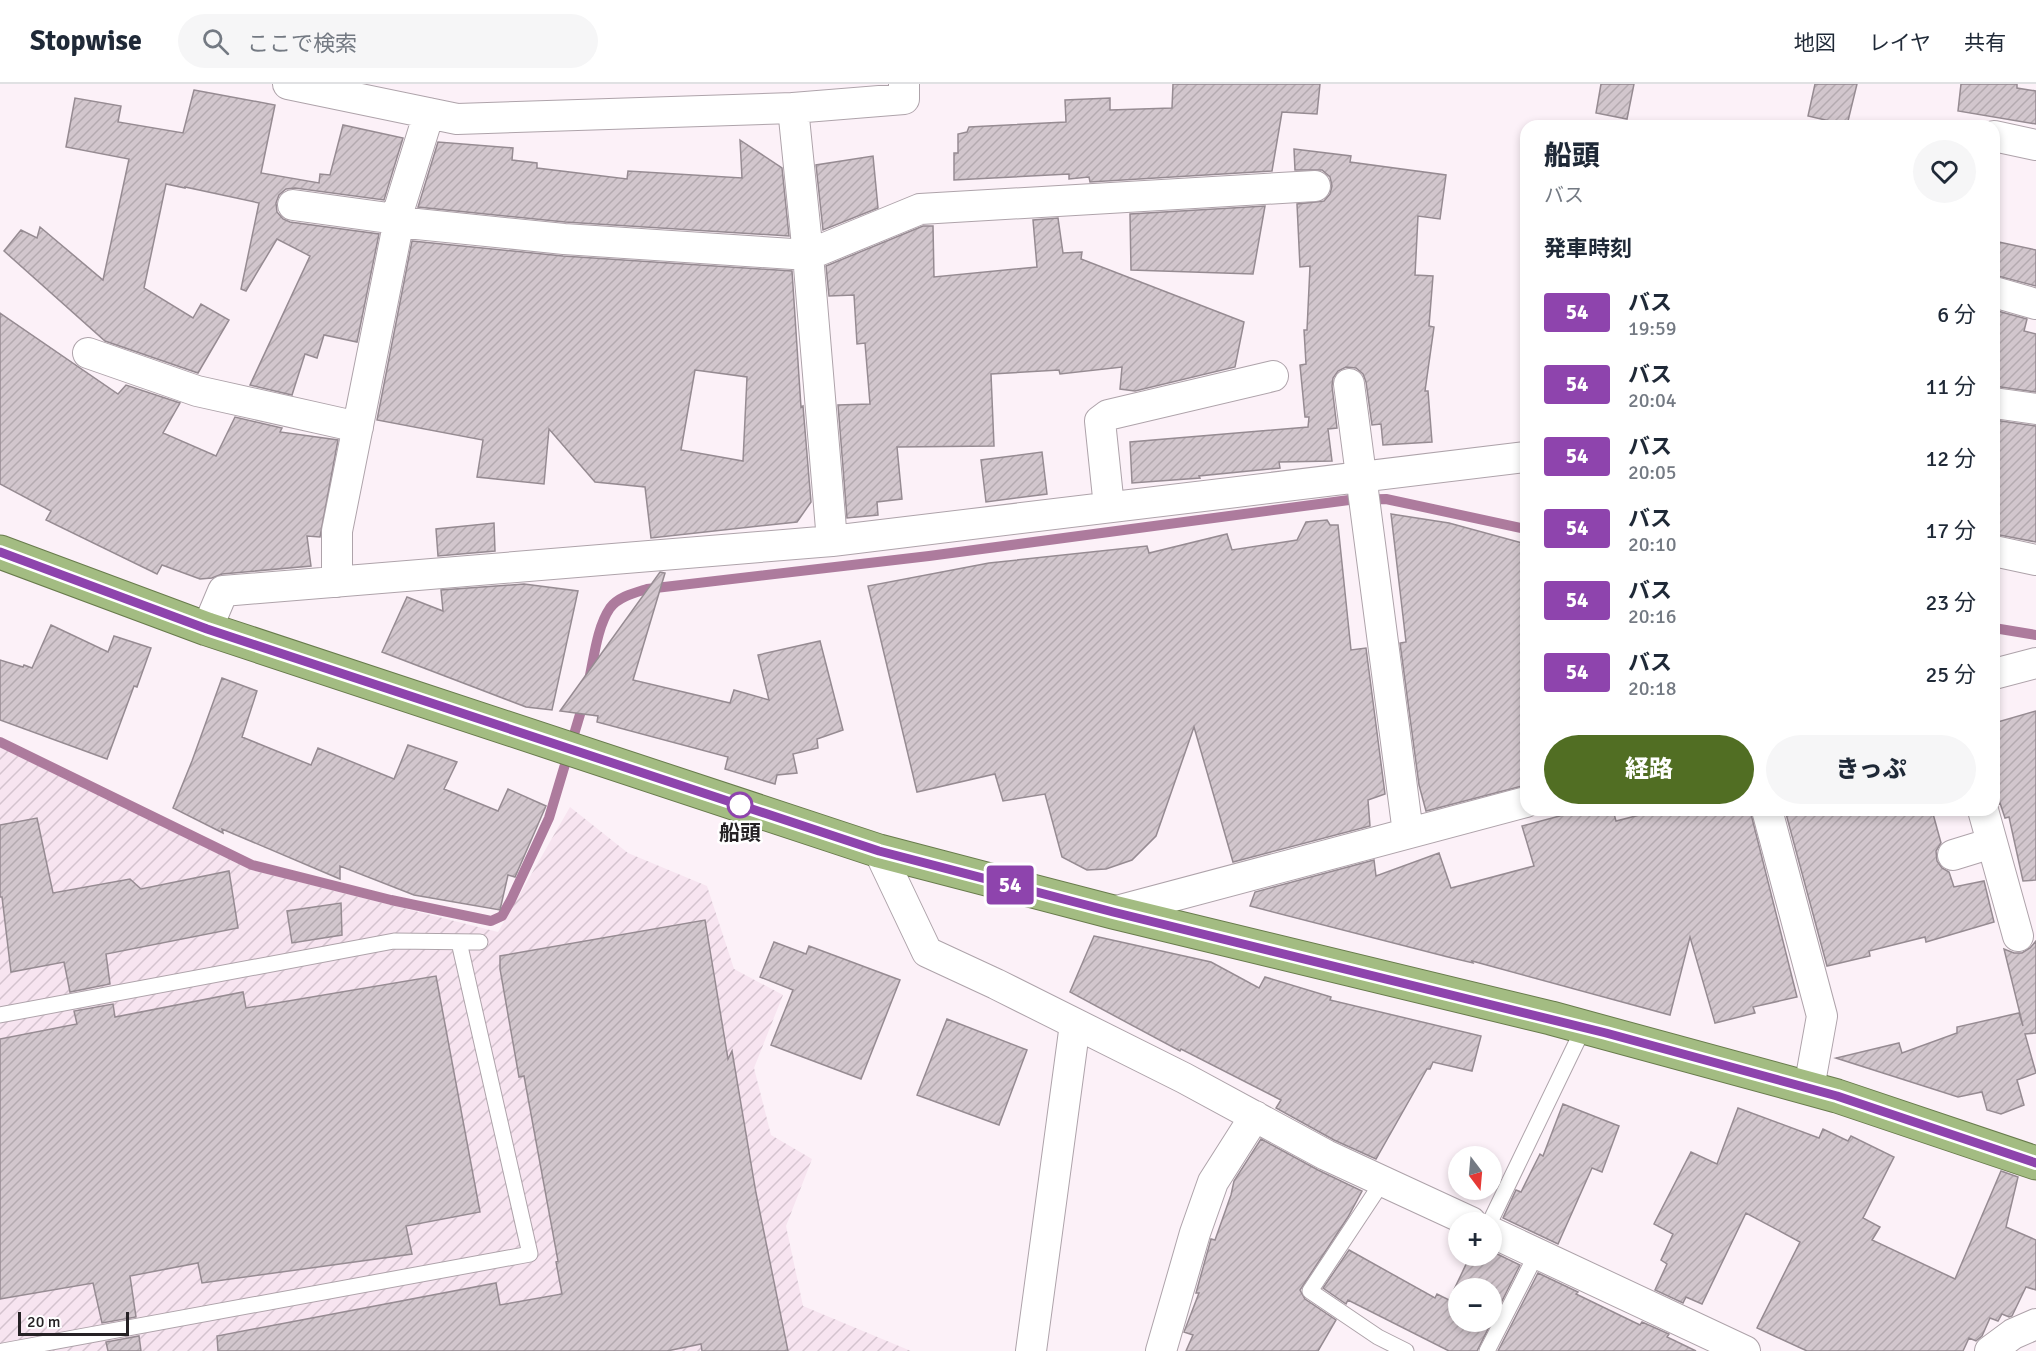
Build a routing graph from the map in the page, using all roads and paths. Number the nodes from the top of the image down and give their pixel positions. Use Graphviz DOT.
graph roads {
  1 [pos="288,84"];
  2 [pos="904,84"];
  3 [pos="793,108"];
  4 [pos="429,114"];
  5 [pos="2000,137"];
  6 [pos="2036,145"];
  7 [pos="1315,186"];
  8 [pos="293,205"];
  9 [pos="398,219"];
  10 [pos="808,255"];
  11 [pos="2000,294"];
  12 [pos="2036,304"];
  13 [pos="88,353"];
  14 [pos="1273,376"];
  15 [pos="1349,384"];
  16 [pos="2000,404"];
  17 [pos="2036,409"];
  18 [pos="358,427"];
  19 [pos="1520,458"];
  20 [pos="1361,481"];
  21 [pos="1109,507"];
  22 [pos="832,541"];
  23 [pos="0,552"];
  24 [pos="2000,552"];
  25 [pos="2036,560"];
  26 [pos="337,582"];
  27 [pos="207,629"];
  28 [pos="2036,663"];
  29 [pos="2000,672"];
  30 [pos="1520,804"];
  31 [pos="1769,816"];
  32 [pos="1985,816"];
  33 [pos="1408,833"];
  34 [pos="1992,843"];
  35 [pos="879,851"];
  36 [pos="1953,855"];
  37 [pos="1113,912"];
  38 [pos="2018,936"];
  39 [pos="459,942"];
  40 [pos="480,942"];
  41 [pos="0,1015"];
  42 [pos="1075,1024"];
  43 [pos="1584,1027"];
  44 [pos="1809,1088"];
  45 [pos="1255,1116"];
  46 [pos="2036,1163"];
  47 [pos="1383,1182"];
  48 [pos="1449,1212"];
  49 [pos="1495,1212"];
  50 [pos="1502,1237"];
  51 [pos="1537,1253"];
  52 [pos="2036,1324"];
  53 [pos="3,1351"];
  54 [pos="1031,1351"];
  55 [pos="1161,1351"];
  56 [pos="1406,1351"];
  57 [pos="1487,1351"];
  58 [pos="1745,1351"];
  59 [pos="1990,1351"];
  1 -- 4 [label="street"];
  2 -- 3 [label="street"];
  3 -- 4 [label="street"];
  3 -- 10 [label="street"];
  4 -- 9 [label="street"];
  5 -- 6 [label="street"];
  7 -- 10 [label="street"];
  8 -- 9 [label="street"];
  9 -- 10 [label="street"];
  9 -- 18 [label="street"];
  10 -- 22 [label="street"];
  11 -- 12 [label="street"];
  13 -- 18 [label="street"];
  14 -- 21 [label="street"];
  15 -- 20 [label="street"];
  16 -- 17 [label="street"];
  18 -- 26 [label="street"];
  19 -- 20 [label="street"];
  20 -- 21 [label="street"];
  20 -- 33 [label="street"];
  21 -- 22 [label="street"];
  22 -- 26 [label="street"];
  23 -- 27 [label="highway"];
  24 -- 25 [label="street"];
  26 -- 27 [label="street"];
  27 -- 35 [label="highway"];
  28 -- 29 [label="street"];
  30 -- 33 [label="street"];
  31 -- 44 [label="street"];
  32 -- 34 [label="street"];
  33 -- 37 [label="street"];
  34 -- 36 [label="street"];
  34 -- 38 [label="street"];
  35 -- 37 [label="highway"];
  35 -- 42 [label="street"];
  37 -- 43 [label="highway"];
  39 -- 40 [label="lane"];
  39 -- 41 [label="lane"];
  39 -- 53 [label="lane"];
  42 -- 45 [label="street"];
  42 -- 54 [label="street"];
  43 -- 44 [label="highway"];
  43 -- 49 [label="lane"];
  44 -- 46 [label="highway"];
  45 -- 47 [label="street"];
  45 -- 55 [label="street"];
  47 -- 48 [label="street"];
  47 -- 56 [label="lane"];
  50 -- 51 [label="street"];
  51 -- 57 [label="lane"];
  51 -- 58 [label="street"];
  52 -- 59 [label="street"];
}
